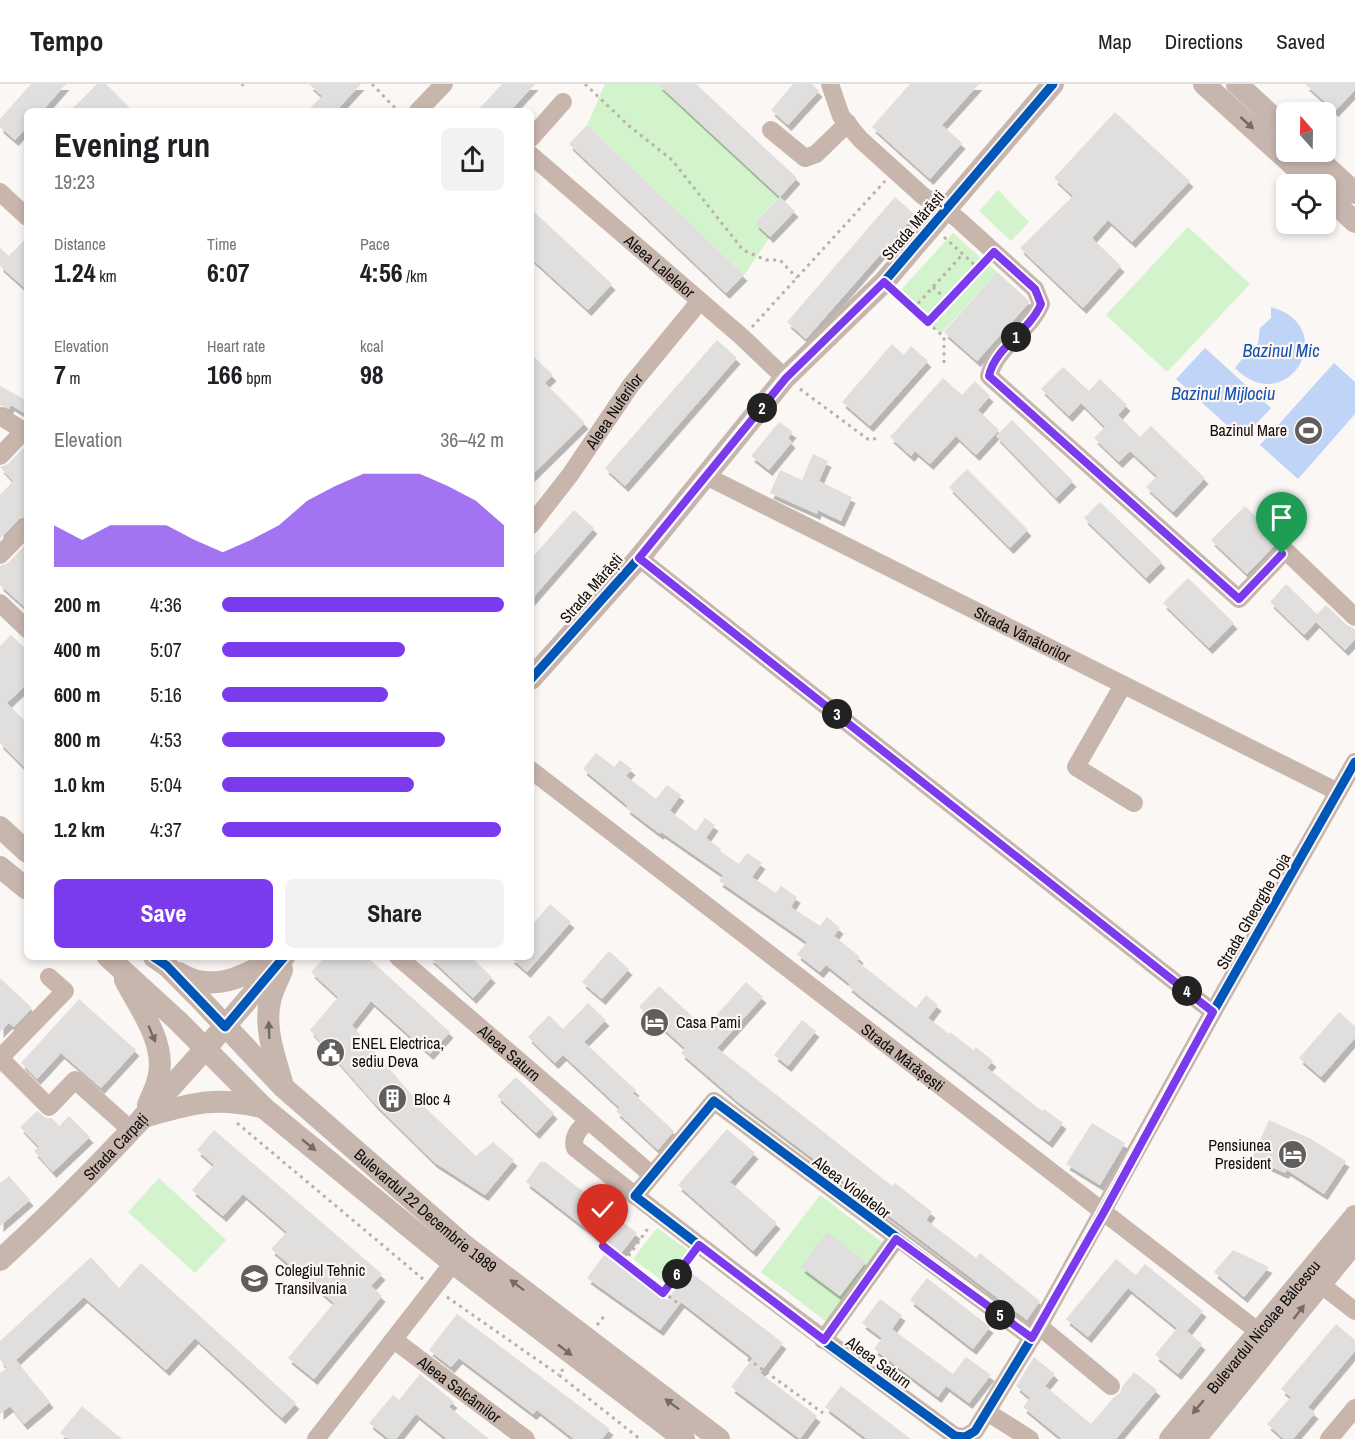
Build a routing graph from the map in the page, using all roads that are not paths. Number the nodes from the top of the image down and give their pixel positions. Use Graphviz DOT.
graph roads {
  1 [pos="444,84"];
  2 [pos="830,84"];
  3 [pos="1053,84"];
  4 [pos="1204,84"];
  5 [pos="1237,84"];
  6 [pos="563,102"];
  7 [pos="421,108"];
  8 [pos="1276,120"];
  9 [pos="848,123"];
  10 [pos="771,130"];
  11 [pos="534,135"];
  12 [pos="534,158"];
  13 [pos="1321,162"];
  14 [pos="1303,174"];
  15 [pos="0,192"];
  16 [pos="1355,193"];
  17 [pos="1336,204"];
  18 [pos="24,214"];
  19 [pos="940,218"];
  20 [pos="1355,222"];
  21 [pos="700,301"];
  22 [pos="786,378"];
  23 [pos="0,416"];
  24 [pos="24,431"];
  25 [pos="24,434"];
  26 [pos="0,456"];
  27 [pos="706,477"];
  28 [pos="534,521"];
  29 [pos="24,530"];
  30 [pos="0,555"];
  31 [pos="639,558"];
  32 [pos="0,603"];
  33 [pos="1355,617"];
  34 [pos="24,626"];
  35 [pos="534,677"];
  36 [pos="1123,685"];
  37 [pos="1355,762"];
  38 [pos="534,772"];
  39 [pos="1338,792"];
  40 [pos="1134,802"];
  41 [pos="0,827"];
  42 [pos="24,849"];
  43 [pos="0,867"];
  44 [pos="24,887"];
  45 [pos="112,960"];
  46 [pos="272,960"];
  47 [pos="283,960"];
  48 [pos="285,960"];
  49 [pos="401,960"];
  50 [pos="160,962"];
  51 [pos="49,977"];
  52 [pos="1213,1012"];
  53 [pos="225,1026"];
  54 [pos="205,1049"];
  55 [pos="283,1087"];
  56 [pos="264,1108"];
  57 [pos="588,1120"];
  58 [pos="137,1123"];
  59 [pos="652,1175"];
  60 [pos="635,1196"];
  61 [pos="1104,1212"];
  62 [pos="1355,1216"];
  63 [pos="896,1239"];
  64 [pos="1355,1242"];
  65 [pos="0,1260"];
  66 [pos="453,1263"];
  67 [pos="1314,1279"];
  68 [pos="1355,1311"];
  69 [pos="1035,1332"];
  70 [pos="1267,1338"];
  71 [pos="394,1340"];
  72 [pos="824,1340"];
  73 [pos="1111,1386"];
  74 [pos="1355,1408"];
  75 [pos="987,1412"];
  76 [pos="955,1436"];
  77 [pos="316,1439"];
  78 [pos="526,1439"];
  79 [pos="684,1439"];
  80 [pos="719,1439"];
  81 [pos="1030,1439"];
  82 [pos="1170,1439"];
  83 [pos="1195,1439"];
  84 [pos="1329,1439"];
  1 -- 7 [label="street"];
  2 -- 9 [label="street"];
  3 -- 19 [label="main road, Strada Mărăști"];
  4 -- 14 [label="main road, one-way"];
  5 -- 8 [label="main road"];
  6 -- 11 [label="street"];
  9 -- 10 [label="street"];
  9 -- 19 [label="street"];
  12 -- 21 [label="street, Aleea Lalelelor"];
  13 -- 16 [label="main road"];
  15 -- 18 [label="street"];
  17 -- 20 [label="main road"];
  19 -- 22 [label="main road, Strada Mărăști"];
  19 -- 33 [label="street"];
  21 -- 22 [label="street, Aleea Lalelelor"];
  21 -- 28 [label="street, Aleea Nuferilor"];
  22 -- 27 [label="main road, Strada Mărăști"];
  23 -- 24 [label="street"];
  25 -- 26 [label="street"];
  27 -- 31 [label="main road, Strada Mărăști"];
  27 -- 36 [label="street, Strada Vânătorilor"];
  29 -- 30 [label="street"];
  31 -- 35 [label="main road, Strada Mărăști"];
  31 -- 52 [label="street"];
  32 -- 34 [label="street"];
  36 -- 39 [label="street, Strada Vânătorilor"];
  36 -- 40 [label="street"];
  37 -- 39 [label="street, Strada Gheorghe Doja"];
  38 -- 61 [label="street, Strada Mărășești"];
  39 -- 52 [label="street, Strada Gheorghe Doja"];
  41 -- 42 [label="main road"];
  43 -- 44 [label="main road"];
  45 -- 54 [label="main road, Bulevardul 22 Decembrie 1989"];
  45 -- 58 [label="main road, one-way"];
  46 -- 50 [label="main road"];
  47 -- 53 [label="main road"];
  55 -- 48 [label="main road, one-way"];
  49 -- 57 [label="street, Aleea Saturn"];
  50 -- 53 [label="main road, Bulevardul 22 Decembrie 1989"];
  51 -- 58 [label="street"];
  52 -- 61 [label="street, Strada Gheorghe Doja"];
  53 -- 54 [label="main road, Strada Carpați"];
  53 -- 55 [label="main road, Bulevardul 22 Decembrie 1989"];
  54 -- 56 [label="main road, Bulevardul 22 Decembrie 1989"];
  54 -- 58 [label="main road, Strada Carpați"];
  80 -- 55 [label="main road, Bulevardul 22 Decembrie 1989, one-way"];
  56 -- 58 [label="main road"];
  56 -- 66 [label="main road, Bulevardul 22 Decembrie 1989, one-way"];
  57 -- 59 [label="street, Aleea Saturn"];
  57 -- 60 [label="street, Aleea Saturn"];
  58 -- 65 [label="main road, Strada Carpați"];
  59 -- 60 [label="street"];
  59 -- 63 [label="street, Aleea Violetelor"];
  60 -- 72 [label="street, Aleea Saturn"];
  61 -- 69 [label="street, Strada Gheorghe Doja"];
  61 -- 70 [label="street, Strada Mărășești"];
  62 -- 67 [label="main road, Bulevardul Nicolae Bălcescu"];
  63 -- 69 [label="street, Aleea Violetelor"];
  63 -- 72 [label="street"];
  64 -- 67 [label="main road, Bulevardul Nicolae Bălcescu"];
  66 -- 71 [label="street"];
  66 -- 79 [label="main road, Bulevardul 22 Decembrie 1989, one-way"];
  67 -- 68 [label="street"];
  67 -- 70 [label="main road, Bulevardul Nicolae Bălcescu"];
  69 -- 73 [label="street, Aleea Violetelor"];
  69 -- 75 [label="street, Strada Gheorghe Doja"];
  70 -- 82 [label="main road, Bulevardul Nicolae Bălcescu, one-way"];
  70 -- 83 [label="main road, Bulevardul Nicolae Bălcescu"];
  71 -- 77 [label="street"];
  71 -- 78 [label="street, Aleea Salcâmilor"];
  72 -- 76 [label="street, Aleea Saturn"];
  74 -- 84 [label="street"];
  75 -- 76 [label="street, Strada Gheorghe Doja"];
  75 -- 81 [label="street"];
}
